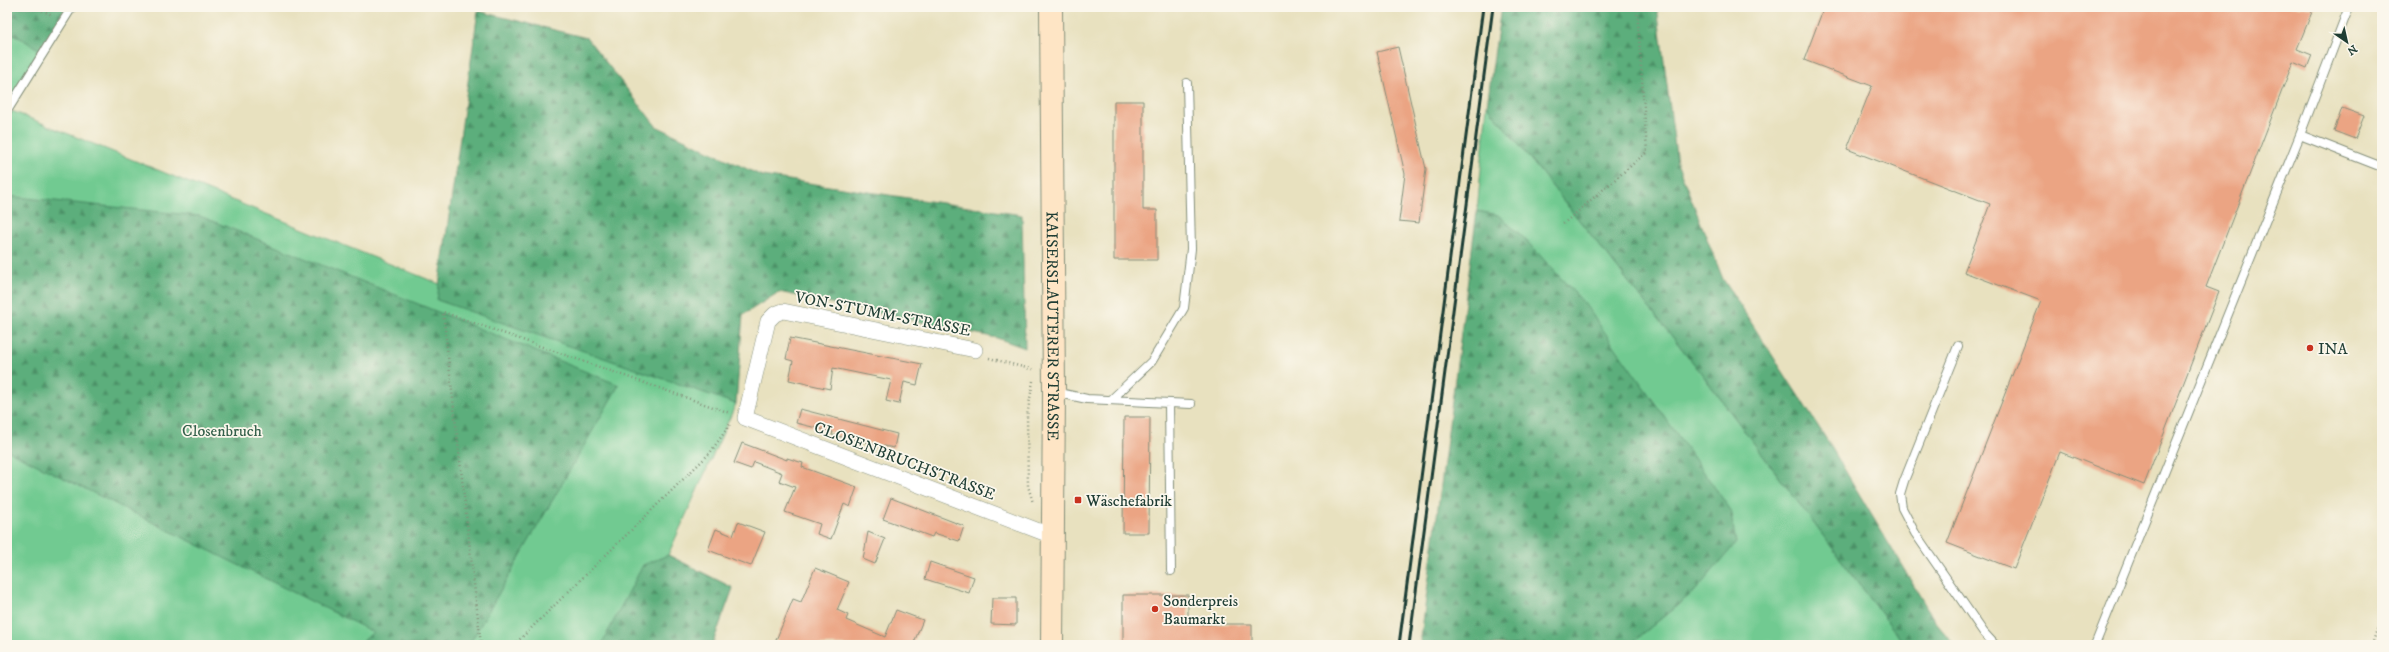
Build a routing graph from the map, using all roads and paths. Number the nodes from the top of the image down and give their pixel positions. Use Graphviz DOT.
graph roads {
  1 [pos="35,7"];
  2 [pos="72,7"];
  3 [pos="1050,7"];
  4 [pos="1637,7"];
  5 [pos="2349,7"];
  6 [pos="63,21"];
  7 [pos="1187,83"];
  8 [pos="7,111"];
  9 [pos="2300,135"];
  10 [pos="2382,167"];
  11 [pos="1563,224"];
  12 [pos="1958,346"];
  13 [pos="975,350"];
  14 [pos="1034,370"];
  15 [pos="1054,392"];
  16 [pos="1112,399"];
  17 [pos="1170,403"];
  18 [pos="1191,404"];
  19 [pos="741,417"];
  20 [pos="1044,533"];
  21 [pos="1171,571"];
  22 [pos="2382,614"];
  23 [pos="481,645"];
  24 [pos="514,645"];
  25 [pos="1052,645"];
  26 [pos="1995,645"];
  27 [pos="2095,645"];
  28 [pos="2372,645"];
  1 -- 6 [label="path"];
  2 -- 6 [label="lane"];
  3 -- 15 [label="main road, KAISERSLAUTERER STRASSE"];
  4 -- 11 [label="path"];
  5 -- 9 [label="lane"];
  6 -- 8 [label="lane"];
  7 -- 16 [label="lane"];
  9 -- 10 [label="lane"];
  9 -- 27 [label="lane"];
  12 -- 26 [label="lane"];
  13 -- 14 [label="path"];
  13 -- 19 [label="street, VON-STUMM-STRASSE"];
  14 -- 15 [label="path"];
  14 -- 20 [label="path"];
  15 -- 16 [label="lane"];
  15 -- 20 [label="main road, KAISERSLAUTERER STRASSE"];
  16 -- 17 [label="lane"];
  17 -- 18 [label="lane"];
  17 -- 21 [label="lane"];
  19 -- 20 [label="street, CLOSENBRUCHSTRASSE"];
  19 -- 23 [label="path"];
  19 -- 24 [label="path"];
  20 -- 25 [label="main road, KAISERSLAUTERER STRASSE"];
  22 -- 28 [label="path"];
}
